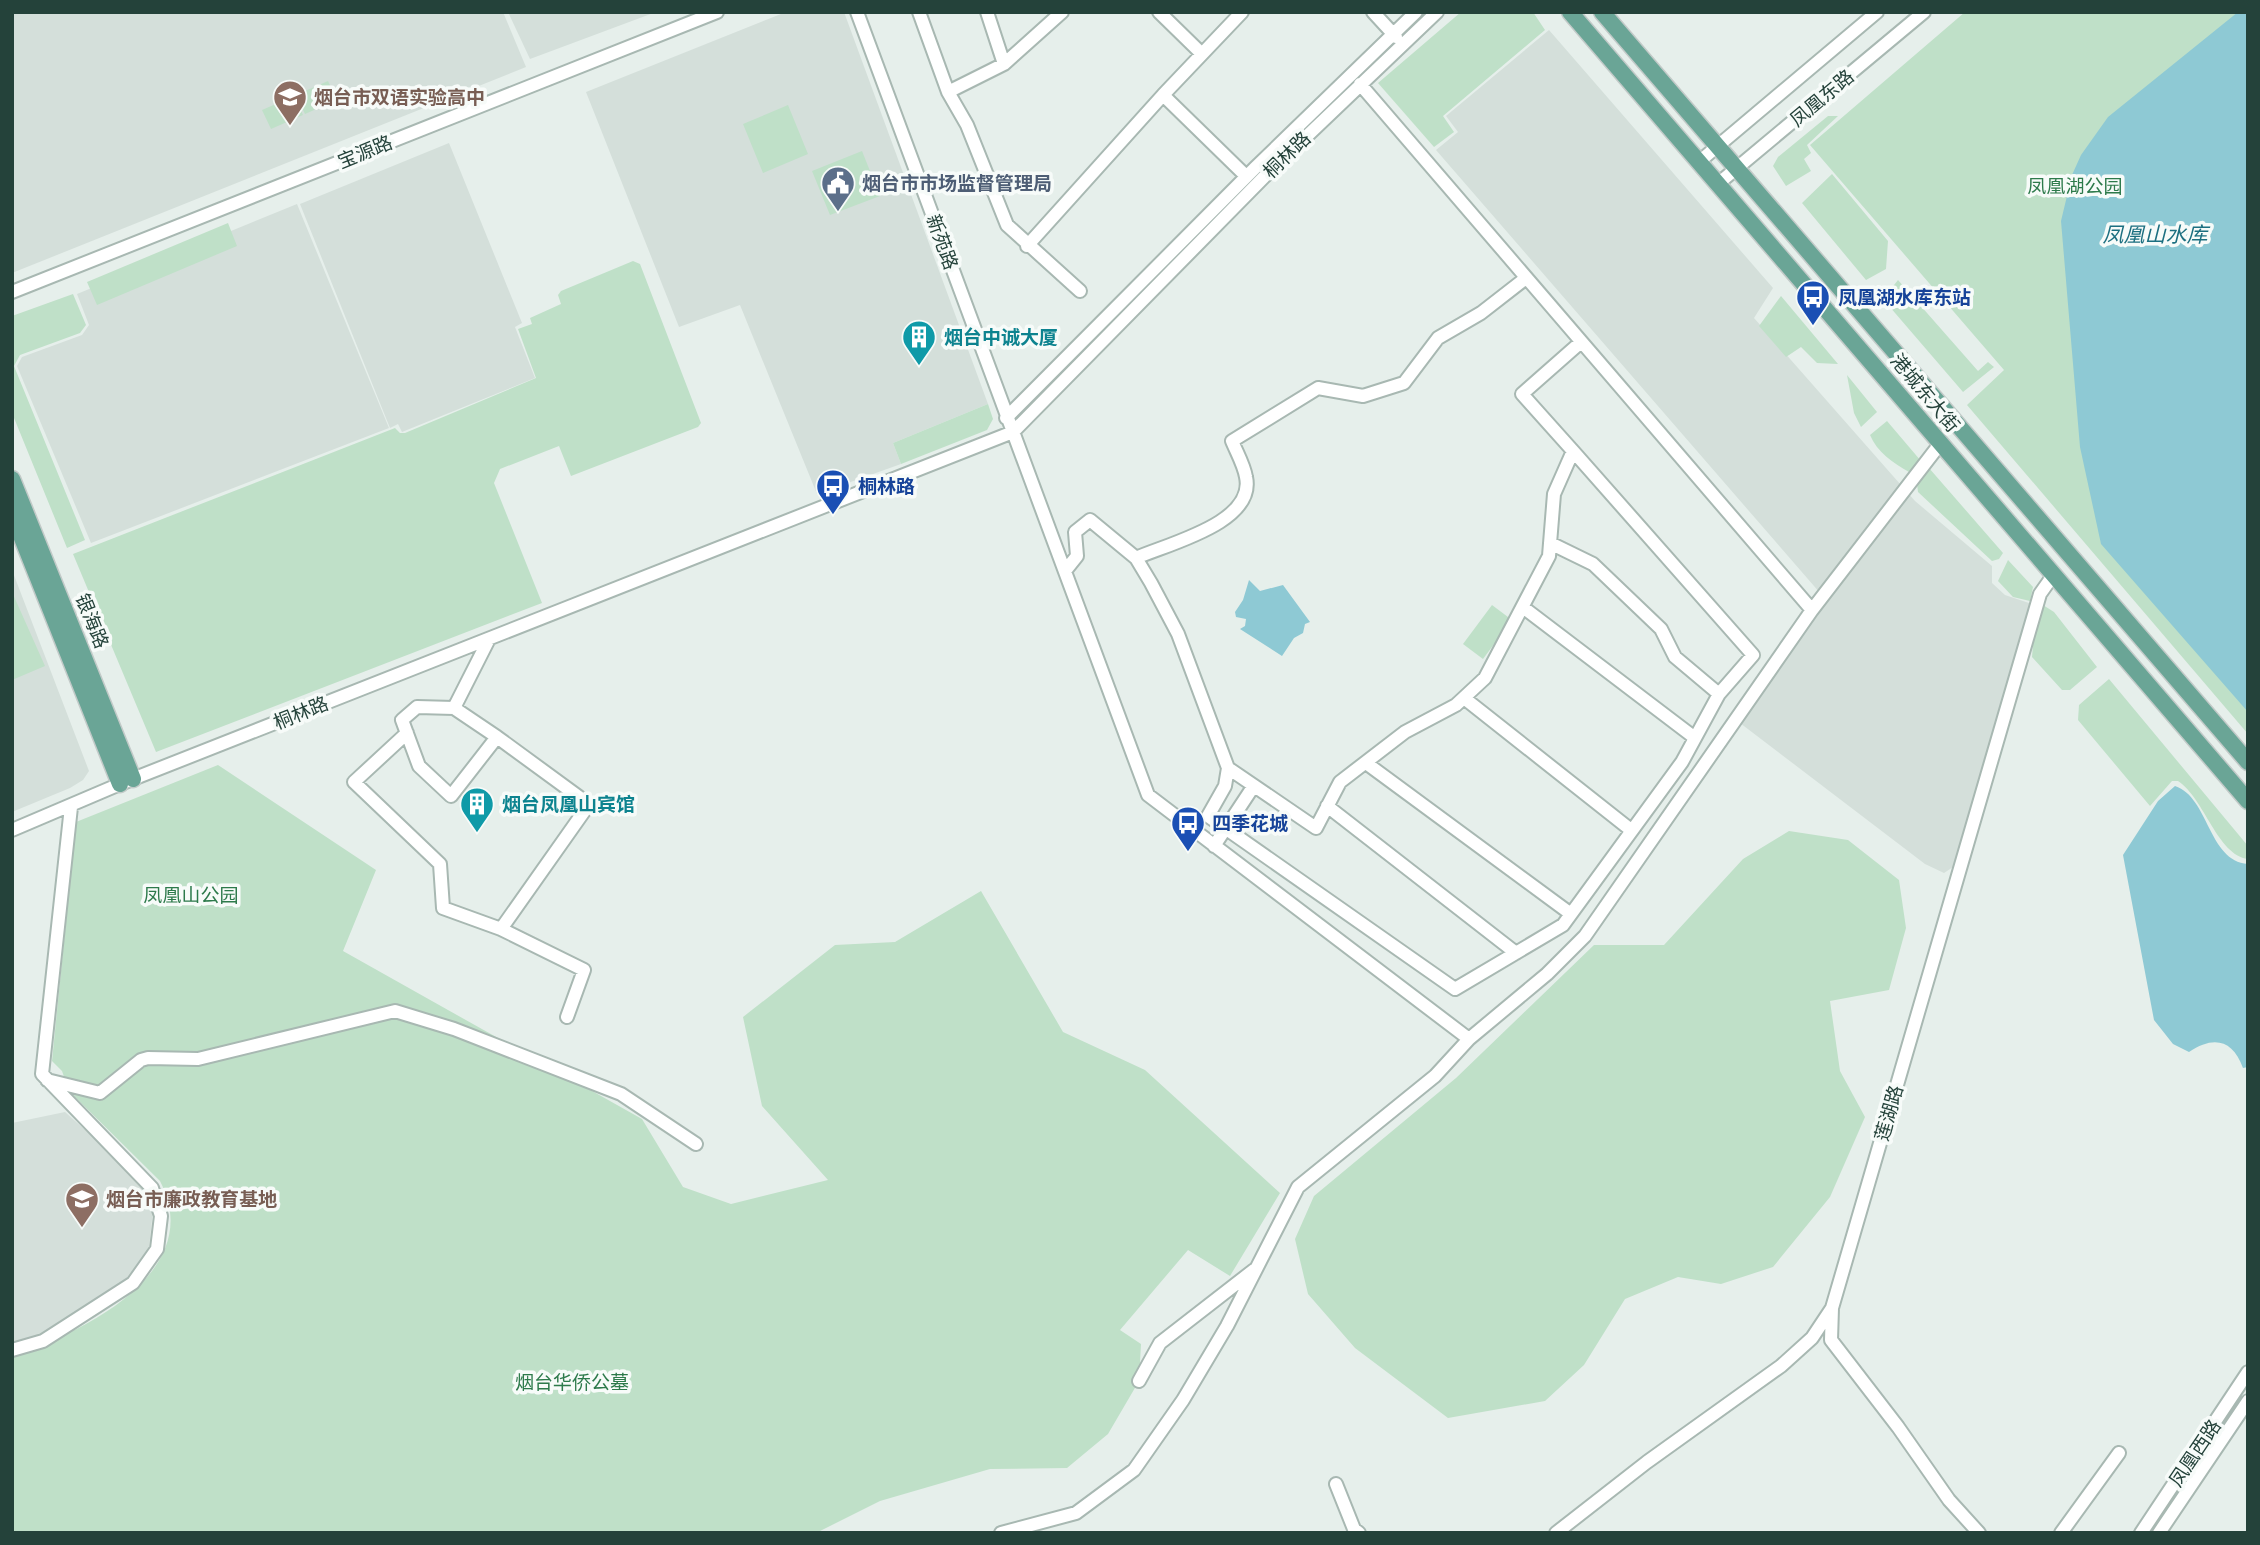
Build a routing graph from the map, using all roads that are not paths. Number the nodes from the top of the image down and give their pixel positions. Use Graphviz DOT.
graph roads {
  1 [pos="717,12"];
  2 [pos="857,12"];
  3 [pos="919,12"];
  4 [pos="987,12"];
  5 [pos="1062,12"];
  6 [pos="1160,12"];
  7 [pos="1242,12"];
  8 [pos="1373,12"];
  9 [pos="1416,12"];
  10 [pos="1437,12"];
  11 [pos="1570,12"];
  12 [pos="1602,12"];
  13 [pos="1877,12"];
  14 [pos="1924,12"];
  15 [pos="1397,38"];
  16 [pos="1202,54"];
  17 [pos="1004,64"];
  18 [pos="1360,84"];
  19 [pos="948,92"];
  20 [pos="1163,95"];
  21 [pos="1718,146"];
  22 [pos="1700,161"];
  23 [pos="1737,170"];
  24 [pos="1246,176"];
  25 [pos="1719,183"];
  26 [pos="1027,246"];
  27 [pos="1526,278"];
  28 [pos="1080,291"];
  29 [pos="12,292"];
  30 [pos="1581,342"];
  31 [pos="1006,418"];
  32 [pos="1013,432"];
  33 [pos="1940,444"];
  34 [pos="1573,451"];
  35 [pos="12,479"];
  36 [pos="12,513"];
  37 [pos="1550,543"];
  38 [pos="1136,558"];
  39 [pos="1065,571"];
  40 [pos="2052,576"];
  41 [pos="1524,608"];
  42 [pos="1812,610"];
  43 [pos="489,639"];
  44 [pos="1719,694"];
  45 [pos="1464,698"];
  46 [pos="454,708"];
  47 [pos="407,733"];
  48 [pos="497,737"];
  49 [pos="1695,738"];
  50 [pos="2248,762"];
  51 [pos="1366,763"];
  52 [pos="1228,768"];
  53 [pos="127,782"];
  54 [pos="1253,787"];
  55 [pos="2248,801"];
  56 [pos="1327,806"];
  57 [pos="71,807"];
  58 [pos="1225,828"];
  59 [pos="12,830"];
  60 [pos="1631,830"];
  61 [pos="1214,846"];
  62 [pos="1571,914"];
  63 [pos="501,929"];
  64 [pos="1516,953"];
  65 [pos="568,1017"];
  66 [pos="1469,1039"];
  67 [pos="47,1080"];
  68 [pos="696,1144"];
  69 [pos="1257,1268"];
  70 [pos="1832,1308"];
  71 [pos="12,1350"];
  72 [pos="2248,1372"];
  73 [pos="1139,1381"];
  74 [pos="2248,1401"];
  75 [pos="2119,1453"];
  76 [pos="1336,1483"];
  77 [pos="1001,1533"];
  78 [pos="1359,1533"];
  79 [pos="1556,1533"];
  80 [pos="1979,1533"];
  81 [pos="2061,1533"];
  82 [pos="2141,1533"];
  83 [pos="2158,1533"];
  1 -- 29 [label="street, 宝源路"];
  2 -- 31 [label="street, 新苑路"];
  3 -- 19 [label="street"];
  4 -- 17 [label="street"];
  5 -- 17 [label="street"];
  6 -- 16 [label="street"];
  7 -- 16 [label="street"];
  8 -- 15 [label="street"];
  9 -- 15 [label="street, 桐林路"];
  10 -- 15 [label="street, 桐林路"];
  11 -- 22 [label="main road, 港城东大街"];
  12 -- 21 [label="main road, 港城东大街"];
  13 -- 21 [label="street, 凤凰东路"];
  14 -- 23 [label="street, 凤凰东路"];
  15 -- 18 [label="street, 桐林路"];
  15 -- 24 [label="street, 桐林路"];
  16 -- 20 [label="street"];
  17 -- 19 [label="street"];
  18 -- 27 [label="street"];
  18 -- 32 [label="street, 桐林路"];
  19 -- 26 [label="street"];
  20 -- 24 [label="street"];
  20 -- 26 [label="street"];
  21 -- 22 [label="street, 凤凰东路"];
  21 -- 23 [label="main road, 港城东大街"];
  22 -- 25 [label="main road, 港城东大街"];
  23 -- 25 [label="street, 凤凰东路"];
  23 -- 50 [label="main road, 港城东大街"];
  24 -- 31 [label="street, 桐林路"];
  25 -- 33 [label="main road, 港城东大街"];
  26 -- 28 [label="street"];
  27 -- 30 [label="street"];
  27 -- 38 [label="street"];
  30 -- 34 [label="street"];
  30 -- 42 [label="street"];
  31 -- 32 [label="street, 新苑路"];
  32 -- 39 [label="street, 新苑路"];
  32 -- 43 [label="street, 桐林路"];
  33 -- 40 [label="main road, 港城东大街"];
  33 -- 42 [label="street"];
  34 -- 37 [label="street"];
  34 -- 44 [label="street"];
  35 -- 53 [label="main road, 银海路"];
  36 -- 53 [label="main road, 银海路"];
  37 -- 41 [label="street"];
  37 -- 44 [label="street"];
  38 -- 39 [label="street"];
  38 -- 52 [label="street"];
  39 -- 61 [label="street, 新苑路"];
  40 -- 55 [label="main road, 港城东大街"];
  40 -- 70 [label="street, 莲湖路"];
  41 -- 45 [label="street"];
  41 -- 49 [label="street"];
  42 -- 66 [label="street"];
  43 -- 46 [label="street"];
  43 -- 53 [label="street, 桐林路"];
  44 -- 49 [label="street"];
  45 -- 51 [label="street"];
  45 -- 60 [label="street"];
  46 -- 47 [label="street"];
  46 -- 48 [label="street"];
  47 -- 48 [label="street"];
  47 -- 63 [label="street"];
  48 -- 63 [label="street"];
  49 -- 60 [label="street"];
  51 -- 56 [label="street"];
  51 -- 62 [label="street"];
  52 -- 54 [label="street"];
  52 -- 58 [label="street"];
  53 -- 57 [label="street, 桐林路"];
  54 -- 56 [label="street"];
  54 -- 58 [label="street"];
  56 -- 64 [label="street"];
  57 -- 59 [label="street, 桐林路"];
  57 -- 67 [label="street"];
  58 -- 61 [label="street"];
  58 -- 64 [label="street"];
  60 -- 62 [label="street"];
  61 -- 66 [label="street, 新苑路"];
  62 -- 64 [label="street"];
  63 -- 65 [label="street"];
  66 -- 69 [label="street"];
  67 -- 68 [label="street"];
  67 -- 71 [label="street"];
  69 -- 73 [label="street"];
  69 -- 77 [label="street"];
  70 -- 79 [label="street, 莲湖路"];
  70 -- 80 [label="street"];
  72 -- 82 [label="street, 凤凰西路"];
  74 -- 83 [label="street, 凤凰西路"];
  75 -- 81 [label="street"];
  76 -- 78 [label="street"];
}
